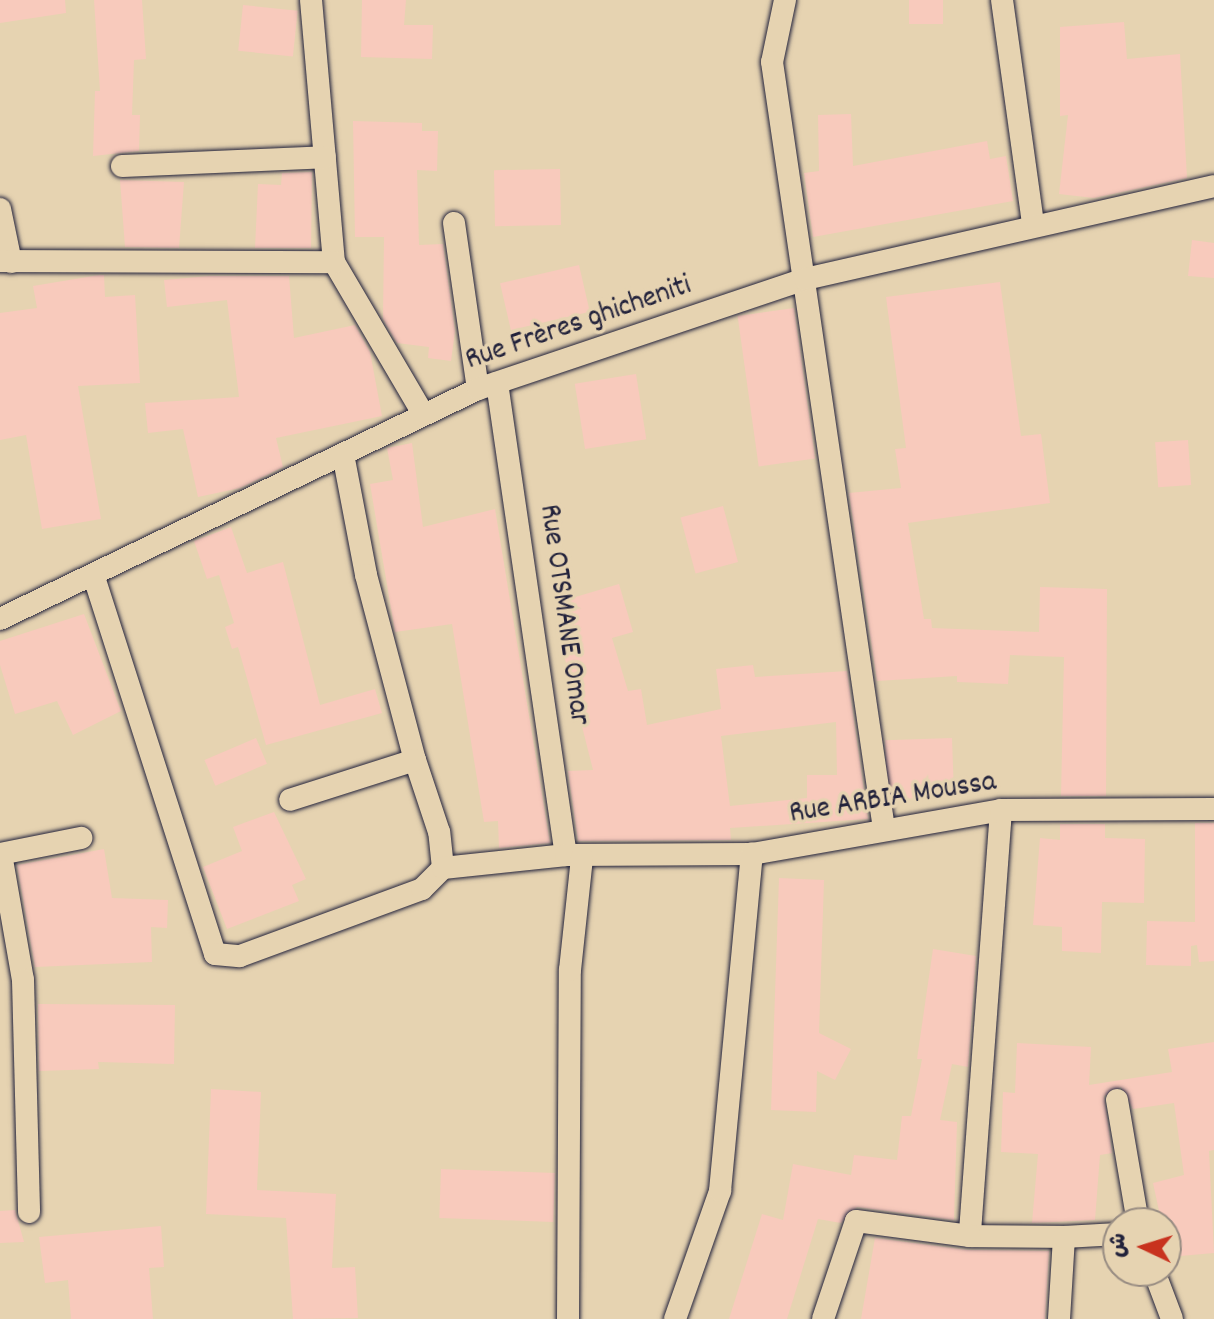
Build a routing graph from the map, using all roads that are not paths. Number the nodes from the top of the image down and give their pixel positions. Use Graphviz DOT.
graph roads {
  1 [pos="311,0"];
  2 [pos="785,0"];
  3 [pos="1002,0"];
  4 [pos="325,157"];
  5 [pos="122,166"];
  6 [pos="1214,186"];
  7 [pos="0,209"];
  8 [pos="454,223"];
  9 [pos="1033,223"];
  10 [pos="5,262"];
  11 [pos="334,262"];
  12 [pos="805,279"];
  13 [pos="488,386"];
  14 [pos="423,414"];
  15 [pos="343,454"];
  16 [pos="94,577"];
  17 [pos="0,619"];
  18 [pos="415,760"];
  19 [pos="290,800"];
  20 [pos="1214,809"];
  21 [pos="1001,810"];
  22 [pos="884,829"];
  23 [pos="81,838"];
  24 [pos="0,854"];
  25 [pos="752,854"];
  26 [pos="574,856"];
  27 [pos="443,868"];
  28 [pos="1117,1100"];
  29 [pos="1135,1207"];
  30 [pos="29,1212"];
  31 [pos="1102,1235"];
  32 [pos="970,1236"];
  33 [pos="1064,1237"];
  34 [pos="1160,1287"];
  35 [pos="568,1319"];
  36 [pos="675,1319"];
  37 [pos="823,1319"];
  38 [pos="1059,1319"];
  39 [pos="1172,1319"];
  1 -- 4 [label="street"];
  2 -- 12 [label="street"];
  3 -- 9 [label="street"];
  4 -- 5 [label="street"];
  4 -- 11 [label="street"];
  6 -- 9 [label="street, Rue Frères ghicheniti"];
  7 -- 10 [label="street"];
  8 -- 13 [label="street, Rue OTSMANE Omar"];
  9 -- 12 [label="street, Rue Frères ghicheniti"];
  10 -- 11 [label="street"];
  11 -- 14 [label="street"];
  12 -- 13 [label="street, Rue Frères ghicheniti"];
  12 -- 22 [label="street"];
  13 -- 14 [label="street, Rue Frères ghicheniti"];
  13 -- 26 [label="street, Rue OTSMANE Omar"];
  14 -- 15 [label="street, Rue Frères ghicheniti"];
  15 -- 16 [label="street, Rue Frères ghicheniti"];
  15 -- 18 [label="street"];
  16 -- 17 [label="street, Rue Frères ghicheniti"];
  16 -- 27 [label="street"];
  18 -- 19 [label="street"];
  18 -- 27 [label="street"];
  20 -- 21 [label="street, Rue ARBIA Moussa"];
  21 -- 22 [label="street, Rue ARBIA Moussa"];
  21 -- 32 [label="street"];
  22 -- 25 [label="street, Rue ARBIA Moussa"];
  23 -- 24 [label="street"];
  24 -- 30 [label="street"];
  25 -- 26 [label="street, Rue ARBIA Moussa"];
  25 -- 36 [label="street"];
  26 -- 27 [label="street, Rue ARBIA Moussa"];
  26 -- 35 [label="street, Rue OTSMANE Omar"];
  28 -- 29 [label="street"];
  31 -- 33 [label="street"];
  32 -- 33 [label="street"];
  32 -- 37 [label="street"];
  33 -- 38 [label="street"];
  34 -- 39 [label="street"];
}
